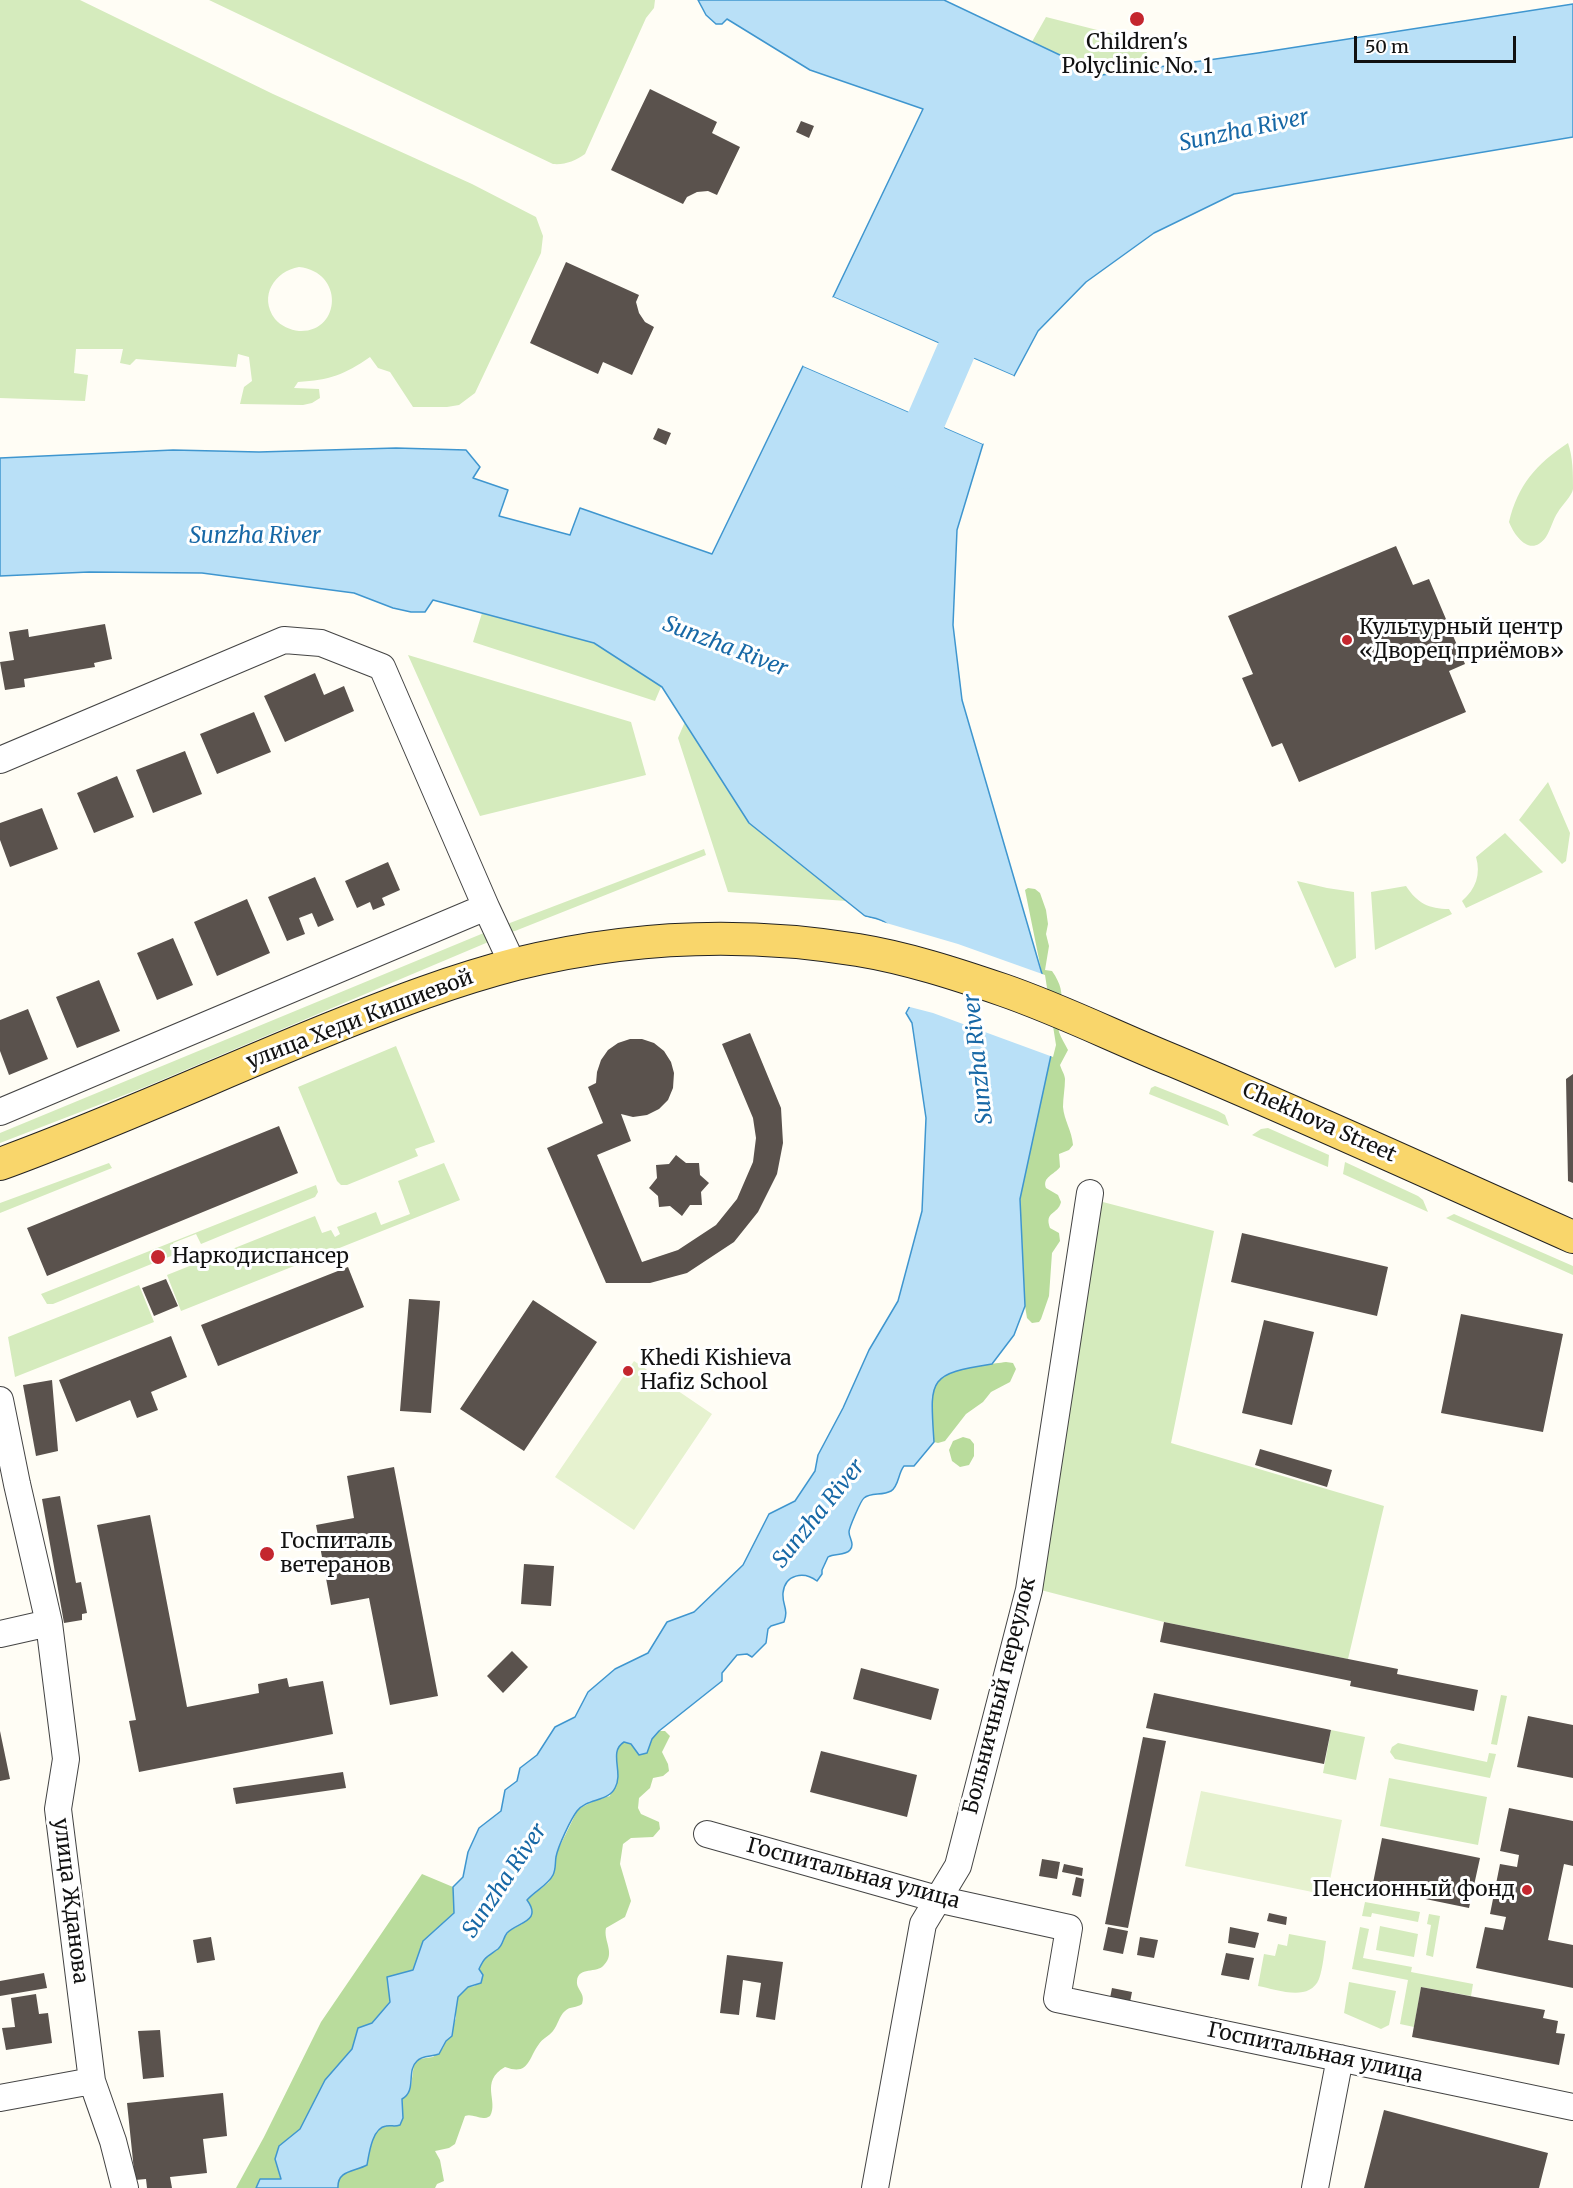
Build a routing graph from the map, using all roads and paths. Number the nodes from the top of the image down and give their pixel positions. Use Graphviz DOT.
graph roads {
  1 [pos="0,760"];
  2 [pos="486,907"];
  3 [pos="807,943"];
  4 [pos="513,965"];
  5 [pos="0,1112"];
  6 [pos="0,1164"];
  7 [pos="1090,1193"];
  8 [pos="1573,1237"];
  9 [pos="0,1400"];
  10 [pos="49,1623"];
  11 [pos="0,1634"];
  12 [pos="707,1834"];
  13 [pos="937,1899"];
  14 [pos="1340,2058"];
  15 [pos="92,2081"];
  16 [pos="0,2098"];
  17 [pos="1573,2107"];
  18 [pos="124,2188"];
  19 [pos="875,2188"];
  20 [pos="1315,2188"];
  1 -- 2 [label="street"];
  2 -- 4 [label="street"];
  2 -- 5 [label="street"];
  3 -- 4 [label="main road, улица Хеди Кишиевой"];
  3 -- 8 [label="main road, Chekhova Street"];
  4 -- 6 [label="main road, улица Хеди Кишиевой"];
  7 -- 13 [label="street, Больничный переулок"];
  9 -- 10 [label="street, улица Жданова"];
  10 -- 11 [label="street"];
  10 -- 15 [label="street, улица Жданова"];
  12 -- 13 [label="street, Госпитальная улица"];
  13 -- 14 [label="street, Госпитальная улица"];
  13 -- 19 [label="street, Больничный переулок"];
  14 -- 17 [label="street, Госпитальная улица"];
  14 -- 20 [label="street"];
  15 -- 16 [label="street"];
  15 -- 18 [label="street, улица Жданова"];
}
